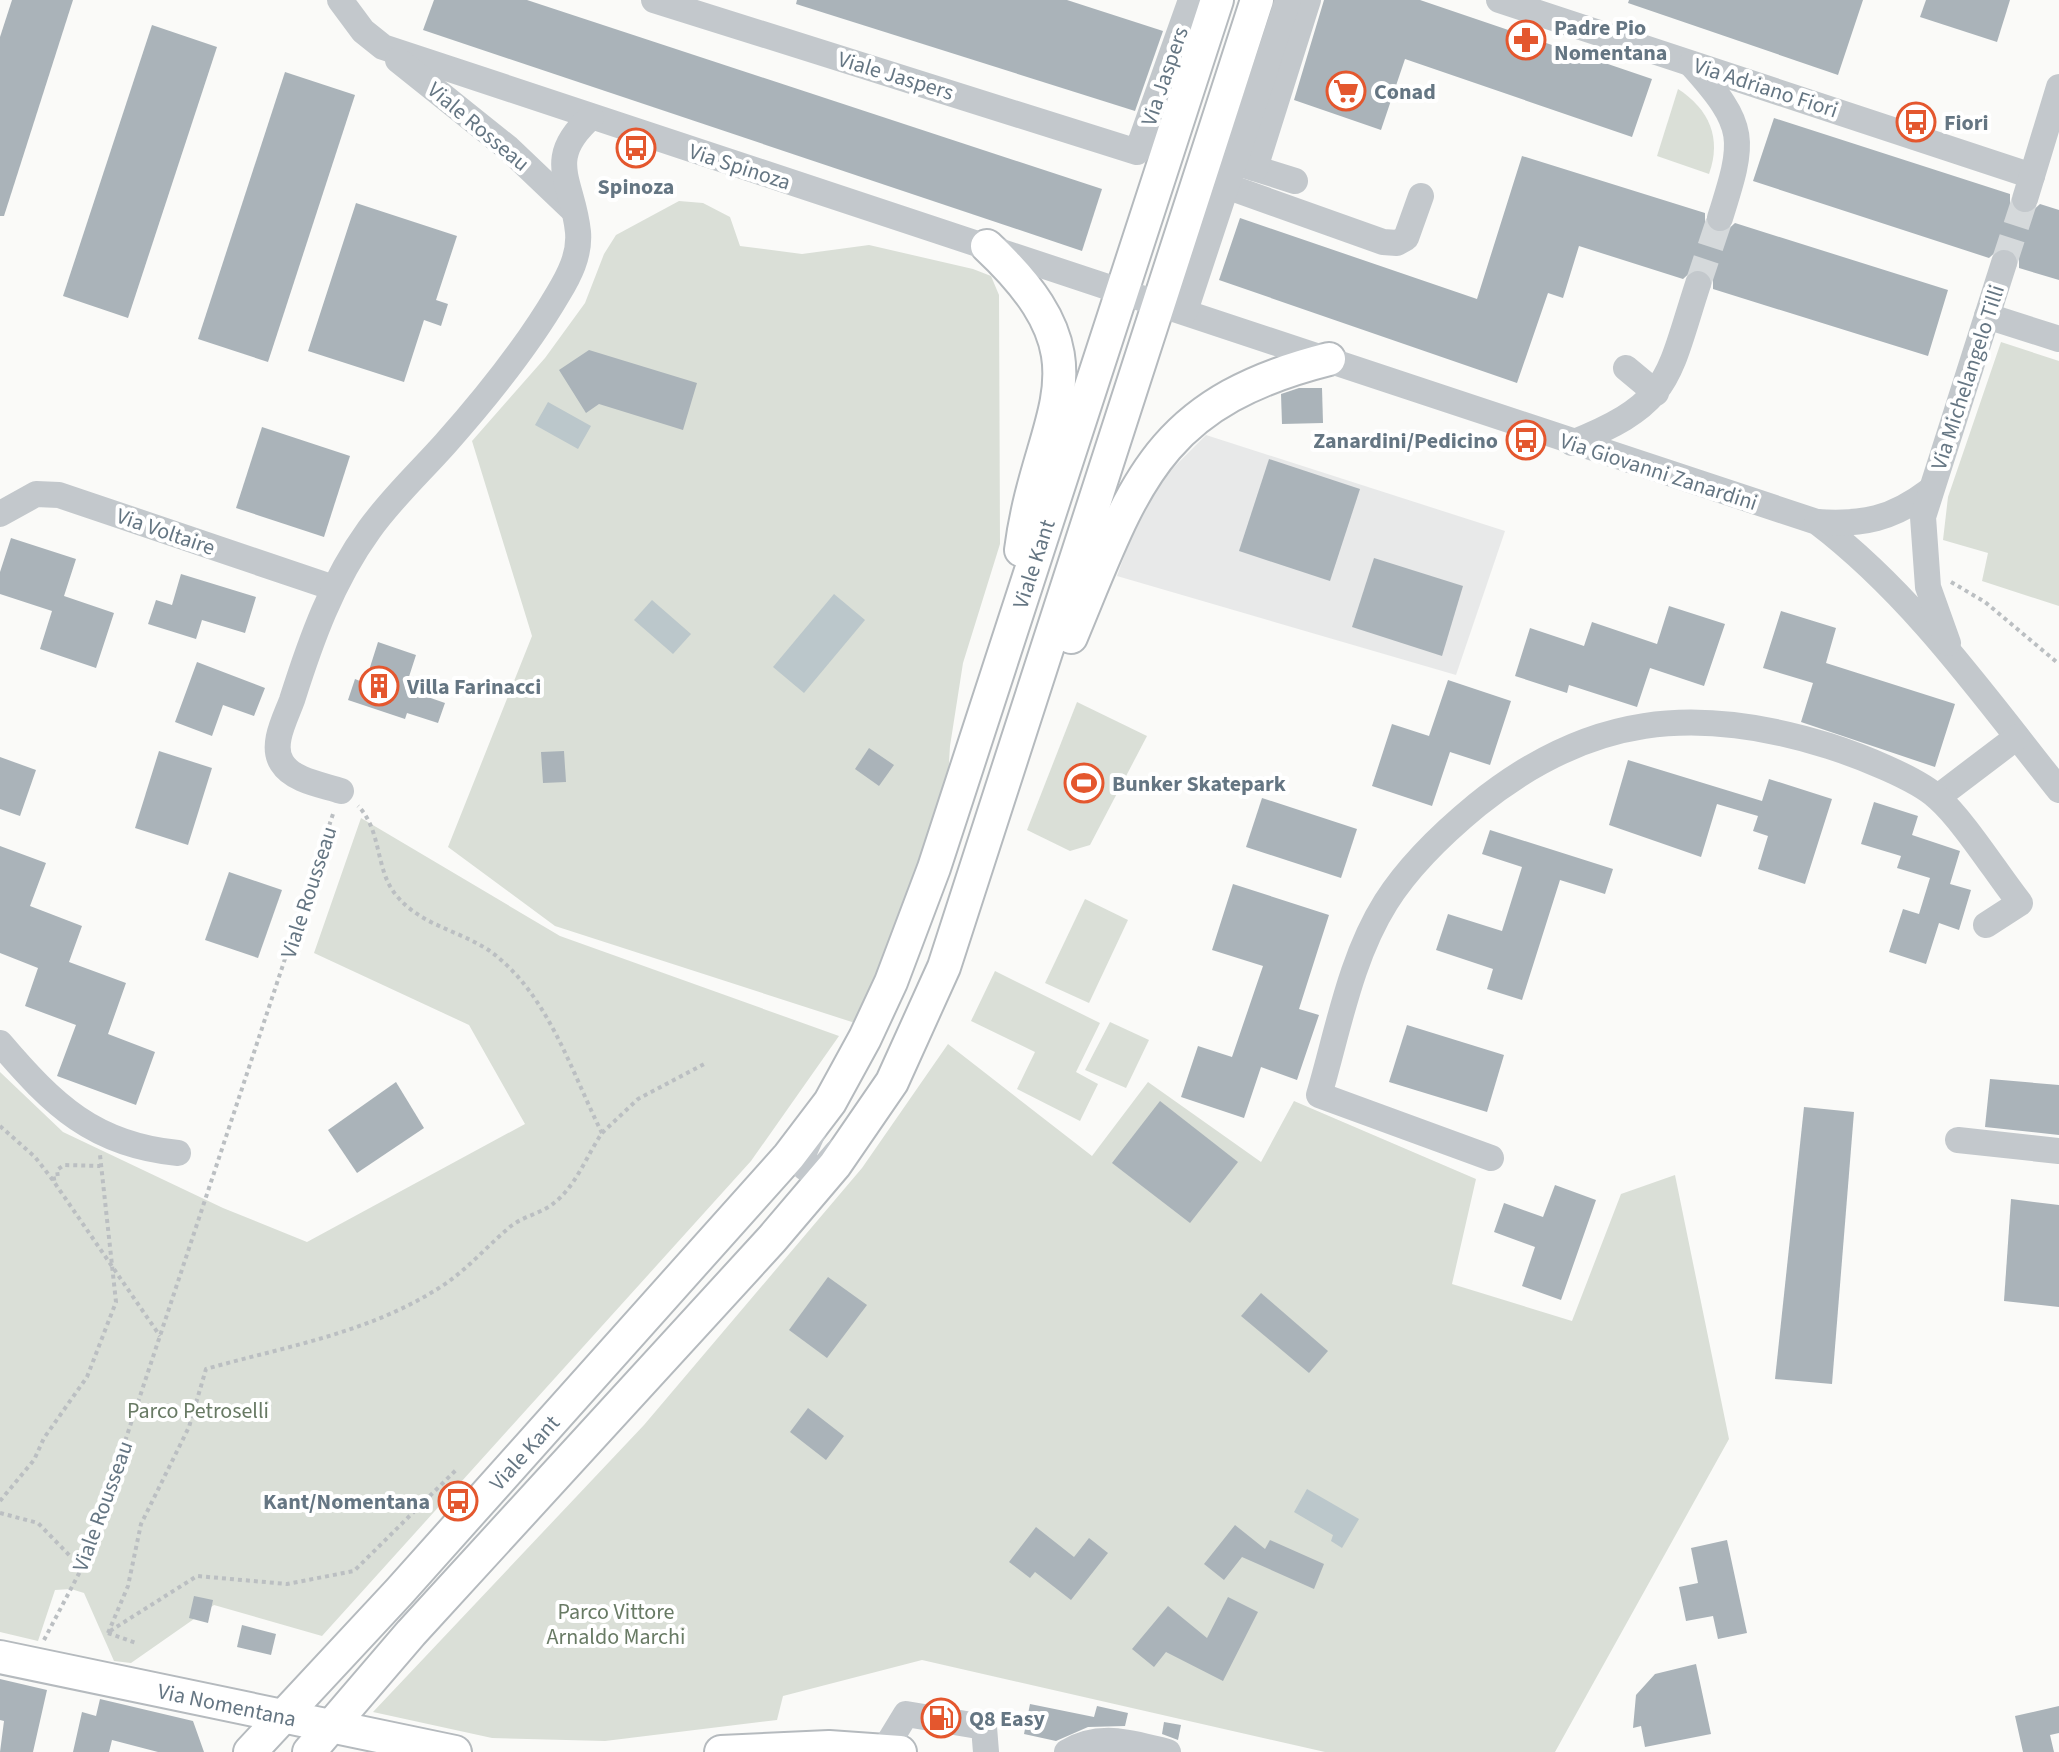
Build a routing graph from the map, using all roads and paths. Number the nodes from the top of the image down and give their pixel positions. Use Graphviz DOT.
graph roads {
  1 [pos="340,0"];
  2 [pos="654,0"];
  3 [pos="1191,0"];
  4 [pos="1217,0"];
  5 [pos="1257,0"];
  6 [pos="1288,0"];
  7 [pos="1308,0"];
  8 [pos="1499,0"];
  9 [pos="383,47"];
  10 [pos="1689,61"];
  11 [pos="2058,90"];
  12 [pos="591,117"];
  13 [pos="1137,152"];
  14 [pos="1239,172"];
  15 [pos="1295,181"];
  16 [pos="1421,196"];
  17 [pos="571,208"];
  18 [pos="1720,218"];
  19 [pos="987,246"];
  20 [pos="2004,263"];
  21 [pos="1698,284"];
  22 [pos="1124,291"];
  23 [pos="1172,307"];
  24 [pos="1987,316"];
  25 [pos="2059,339"];
  26 [pos="1329,359"];
  27 [pos="1626,368"];
  28 [pos="1656,393"];
  29 [pos="1572,443"];
  30 [pos="1929,491"];
  31 [pos="0,514"];
  32 [pos="1817,522"];
  33 [pos="1945,579"];
  34 [pos="334,588"];
  35 [pos="1011,631"];
  36 [pos="2059,664"];
  37 [pos="1962,666"];
  38 [pos="1021,731"];
  39 [pos="2017,737"];
  40 [pos="2059,790"];
  41 [pos="341,791"];
  42 [pos="1938,797"];
  43 [pos="1986,925"];
  44 [pos="0,1043"];
  45 [pos="706,1063"];
  46 [pos="892,1082"];
  47 [pos="821,1114"];
  48 [pos="0,1126"];
  49 [pos="602,1133"];
  50 [pos="1958,1140"];
  51 [pos="2059,1151"];
  52 [pos="178,1153"];
  53 [pos="1491,1158"];
  54 [pos="52,1179"];
  55 [pos="764,1186"];
  56 [pos="772,1239"];
  57 [pos="115,1272"];
  58 [pos="160,1336"];
  59 [pos="456,1470"];
  60 [pos="0,1501"];
  61 [pos="0,1513"];
  62 [pos="85,1562"];
  63 [pos="108,1633"];
  64 [pos="136,1643"];
  65 [pos="0,1657"];
  66 [pos="32,1664"];
  67 [pos="283,1716"];
  68 [pos="332,1727"];
  69 [pos="892,1751"];
  70 [pos="250,1752"];
  71 [pos="309,1752"];
  72 [pos="455,1752"];
  73 [pos="721,1752"];
  74 [pos="986,1752"];
  75 [pos="1067,1752"];
  76 [pos="1168,1752"];
  1 -- 9 [label="street, Via Spinoza"];
  2 -- 13 [label="street, Viale Jaspers"];
  3 -- 13 [label="street, Via Jaspers"];
  4 -- 22 [label="main road, Viale Kant"];
  5 -- 23 [label="main road, Viale Kant"];
  6 -- 14 [label="street"];
  7 -- 14 [label="street"];
  8 -- 10 [label="street, Via Adriano Fiori"];
  9 -- 12 [label="street, Via Spinoza"];
  9 -- 17 [label="street, Viale Rosseau"];
  10 -- 11 [label="street, Via Adriano Fiori"];
  10 -- 18 [label="street"];
  12 -- 17 [label="street"];
  12 -- 19 [label="street, Via Spinoza"];
  14 -- 15 [label="street"];
  14 -- 16 [label="street"];
  14 -- 23 [label="street"];
  17 -- 34 [label="street"];
  19 -- 22 [label="street, Via Spinoza"];
  19 -- 35 [label="main road"];
  20 -- 24 [label="street, Via Michelangelo Tilli"];
  21 -- 28 [label="street"];
  22 -- 23 [label="street, Via Spinoza"];
  22 -- 35 [label="main road, Viale Kant"];
  23 -- 26 [label="street, Via Giovanni Zanardini"];
  23 -- 38 [label="main road, Viale Kant"];
  24 -- 25 [label="street"];
  24 -- 30 [label="street, Via Michelangelo Tilli"];
  26 -- 29 [label="street, Via Giovanni Zanardini"];
  26 -- 38 [label="main road"];
  27 -- 28 [label="street"];
  28 -- 29 [label="street"];
  29 -- 32 [label="street, Via Giovanni Zanardini"];
  30 -- 32 [label="street, Via Michelangelo Tilli"];
  30 -- 37 [label="street, Via Michelangelo Tilli"];
  31 -- 34 [label="street, Via Voltaire"];
  32 -- 37 [label="street, Via Giovanni Zanardini"];
  33 -- 36 [label="path"];
  34 -- 41 [label="street"];
  35 -- 47 [label="main road, Viale Kant"];
  37 -- 39 [label="street, Via Giovanni Zanardini"];
  38 -- 46 [label="main road, Viale Kant"];
  39 -- 40 [label="street, Via Giovanni Zanardini"];
  39 -- 42 [label="street"];
  41 -- 49 [label="path"];
  41 -- 58 [label="path, Viale Rousseau"];
  42 -- 43 [label="street"];
  42 -- 53 [label="street"];
  44 -- 52 [label="street"];
  45 -- 49 [label="path"];
  46 -- 47 [label="street, Viale Kant"];
  46 -- 56 [label="main road, Viale Kant"];
  47 -- 55 [label="main road, Viale Kant"];
  48 -- 54 [label="path"];
  49 -- 63 [label="path"];
  50 -- 51 [label="street"];
  54 -- 57 [label="path"];
  54 -- 57 [label="path"];
  55 -- 56 [label="street, Viale Kant"];
  55 -- 67 [label="main road, Viale Kant"];
  56 -- 68 [label="main road, Viale Kant"];
  57 -- 58 [label="path"];
  57 -- 60 [label="path"];
  58 -- 62 [label="path, Viale Rousseau"];
  59 -- 63 [label="path"];
  61 -- 62 [label="path"];
  62 -- 66 [label="path, Viale Rousseau"];
  63 -- 64 [label="path"];
  65 -- 66 [label="main road, Via Nomentana"];
  66 -- 67 [label="main road, Via Nomentana"];
  67 -- 68 [label="main road, Via Nomentana"];
  67 -- 70 [label="main road, Viale Kant"];
  68 -- 71 [label="main road, Viale Kant"];
  68 -- 72 [label="main road, Via Nomentana"];
  69 -- 73 [label="main road"];
  69 -- 74 [label="street"];
  75 -- 76 [label="street"];
}
